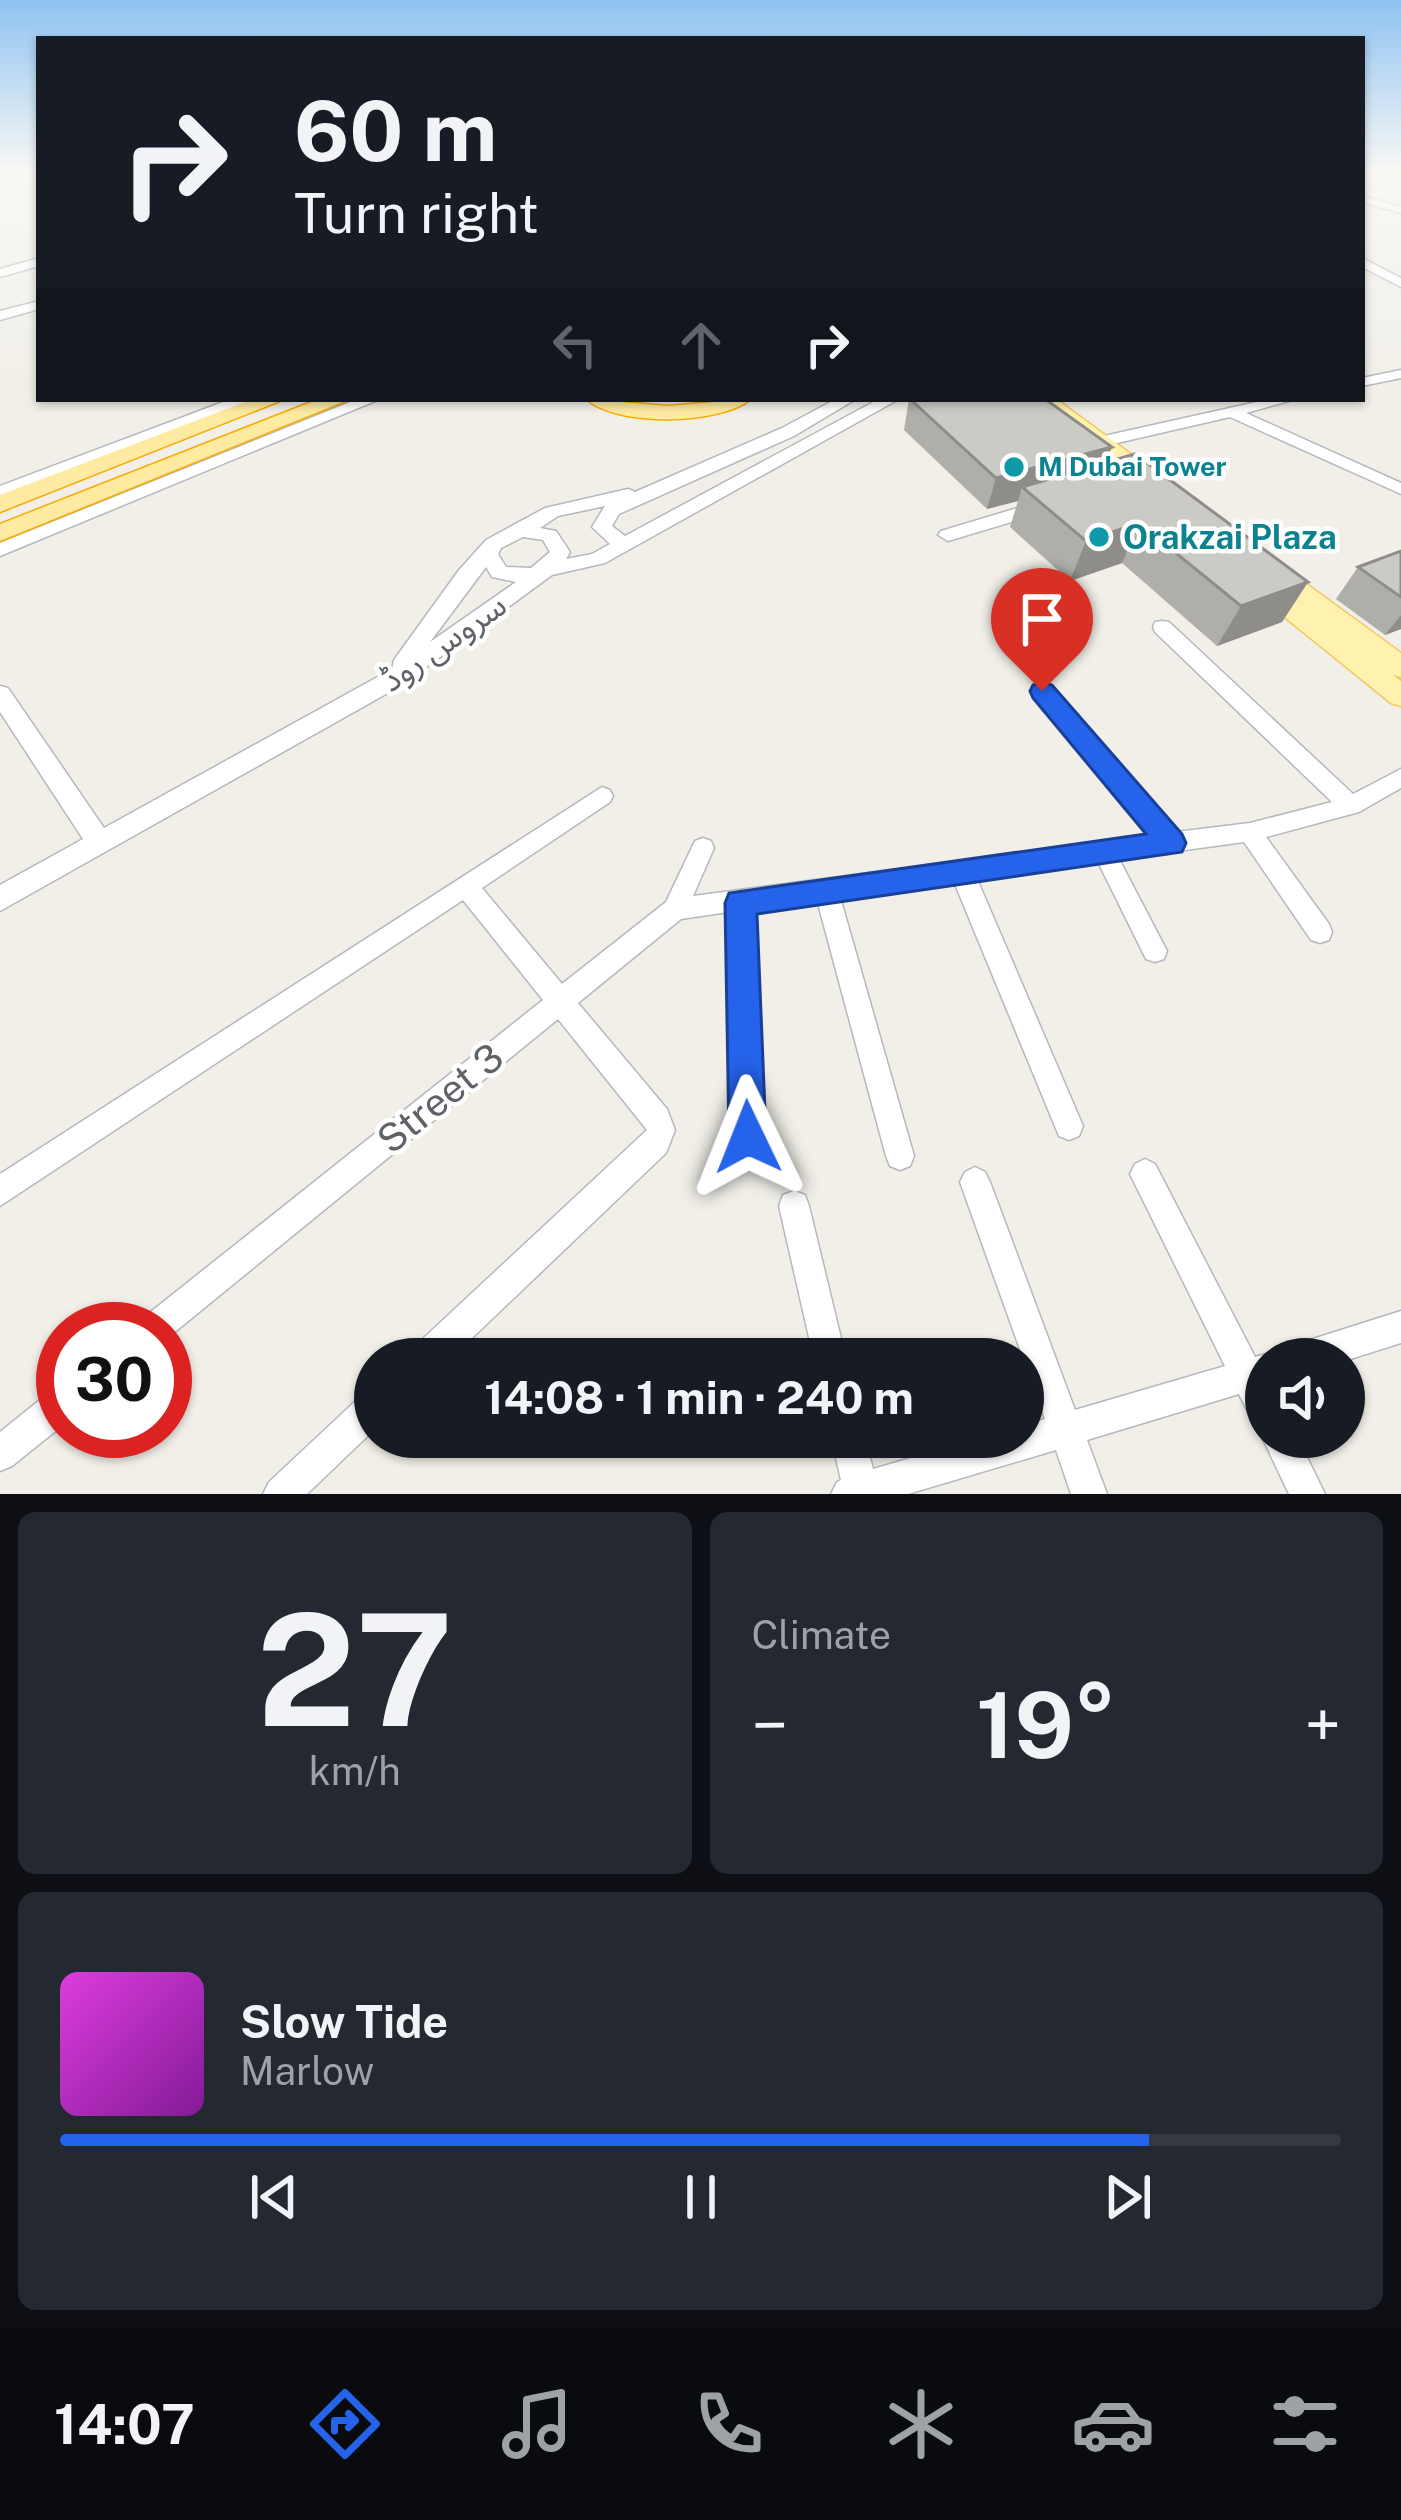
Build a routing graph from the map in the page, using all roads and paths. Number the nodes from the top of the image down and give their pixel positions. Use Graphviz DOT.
graph roads {
  1 [pos="36,263"];
  2 [pos="1365,264"];
  3 [pos="0,273"];
  4 [pos="1401,283"];
  5 [pos="36,306"];
  6 [pos="0,316"];
  7 [pos="1401,374"];
  8 [pos="1366,382"];
  9 [pos="1401,393"];
  10 [pos="238,402"];
  11 [pos="266,402"];
  12 [pos="331,402"];
  13 [pos="364,402"];
  14 [pos="607,402"];
  15 [pos="727,402"];
  16 [pos="842,402"];
  17 [pos="885,402"];
  18 [pos="1031,402"];
  19 [pos="1047,402"];
  20 [pos="1276,402"];
  21 [pos="1231,412"];
  22 [pos="1103,441"];
  23 [pos="1401,489"];
  24 [pos="0,492"];
  25 [pos="642,495"];
  26 [pos="1063,500"];
  27 [pos="0,504"];
  28 [pos="521,531"];
  29 [pos="948,535"];
  30 [pos="623,545"];
  31 [pos="1,546"];
  32 [pos="488,554"];
  33 [pos="546,570"];
  34 [pos="1162,627"];
  35 [pos="1401,667"];
  36 [pos="394,679"];
  37 [pos="1042,691"];
  38 [pos="0,694"];
  39 [pos="1401,696"];
  40 [pos="1401,778"];
  41 [pos="602,796"];
  42 [pos="1351,806"];
  43 [pos="1250,832"];
  44 [pos="100,843"];
  45 [pos="1172,843"];
  46 [pos="703,848"];
  47 [pos="1104,852"];
  48 [pos="962,872"];
  49 [pos="465,885"];
  50 [pos="826,890"];
  51 [pos="0,898"];
  52 [pos="740,903"];
  53 [pos="675,909"];
  54 [pos="1320,932"];
  55 [pos="1155,951"];
  56 [pos="560,1001"];
  57 [pos="1069,1126"];
  58 [pos="748,1137"];
  59 [pos="900,1156"];
  60 [pos="1145,1174"];
  61 [pos="975,1182"];
  62 [pos="0,1190"];
  63 [pos="794,1206"];
  64 [pos="187,1302"];
  65 [pos="1398,1334"];
  66 [pos="448,1338"];
  67 [pos="825,1338"];
  68 [pos="1365,1342"];
  69 [pos="1245,1352"];
  70 [pos="1245,1377"];
  71 [pos="36,1425"];
  72 [pos="354,1426"];
  73 [pos="1067,1432"];
  74 [pos="0,1454"];
  75 [pos="851,1458"];
  76 [pos="1289,1458"];
  77 [pos="857,1493"];
  78 [pos="281,1494"];
  79 [pos="1089,1494"];
  80 [pos="1307,1494"];
  1 -- 3 [label="street"];
  2 -- 4 [label="street"];
  5 -- 6 [label="street"];
  7 -- 8 [label="street"];
  8 -- 9 [label="street"];
  10 -- 24 [label="street"];
  11 -- 27 [label="highway"];
  12 -- 31 [label="highway"];
  13 -- 31 [label="street"];
  14 -- 15 [label="highway"];
  16 -- 25 [label="street"];
  17 -- 30 [label="street, سروس روڈ"];
  18 -- 22 [label="main road"];
  19 -- 22 [label="main road"];
  20 -- 21 [label="street"];
  21 -- 22 [label="street"];
  21 -- 23 [label="street"];
  25 -- 28 [label="street"];
  25 -- 30 [label="street"];
  26 -- 29 [label="street"];
  28 -- 32 [label="street"];
  28 -- 33 [label="street"];
  30 -- 33 [label="street, سروس روڈ"];
  32 -- 33 [label="street"];
  32 -- 36 [label="street"];
  33 -- 36 [label="street, سروس روڈ"];
  34 -- 42 [label="street"];
  35 -- 39 [label="main road"];
  36 -- 44 [label="street, سروس روڈ"];
  37 -- 45 [label="street"];
  38 -- 44 [label="street"];
  40 -- 42 [label="street"];
  41 -- 49 [label="street"];
  42 -- 43 [label="street"];
  43 -- 45 [label="street"];
  43 -- 54 [label="street"];
  44 -- 51 [label="street, سروس روڈ"];
  45 -- 47 [label="street"];
  46 -- 53 [label="street, Street 3"];
  47 -- 48 [label="street"];
  47 -- 55 [label="street"];
  48 -- 50 [label="street"];
  48 -- 57 [label="street"];
  49 -- 56 [label="street"];
  49 -- 62 [label="street"];
  50 -- 52 [label="street"];
  50 -- 59 [label="street"];
  52 -- 53 [label="street"];
  52 -- 58 [label="street"];
  53 -- 56 [label="street, Street 3"];
  56 -- 64 [label="street, Street 3"];
  56 -- 66 [label="street"];
  60 -- 69 [label="street"];
  61 -- 73 [label="street"];
  63 -- 67 [label="street"];
  65 -- 68 [label="street"];
  70 -- 73 [label="street"];
  71 -- 74 [label="street"];
  72 -- 78 [label="street"];
  73 -- 77 [label="street"];
  73 -- 79 [label="street"];
  75 -- 77 [label="street"];
  76 -- 80 [label="street"];
}
